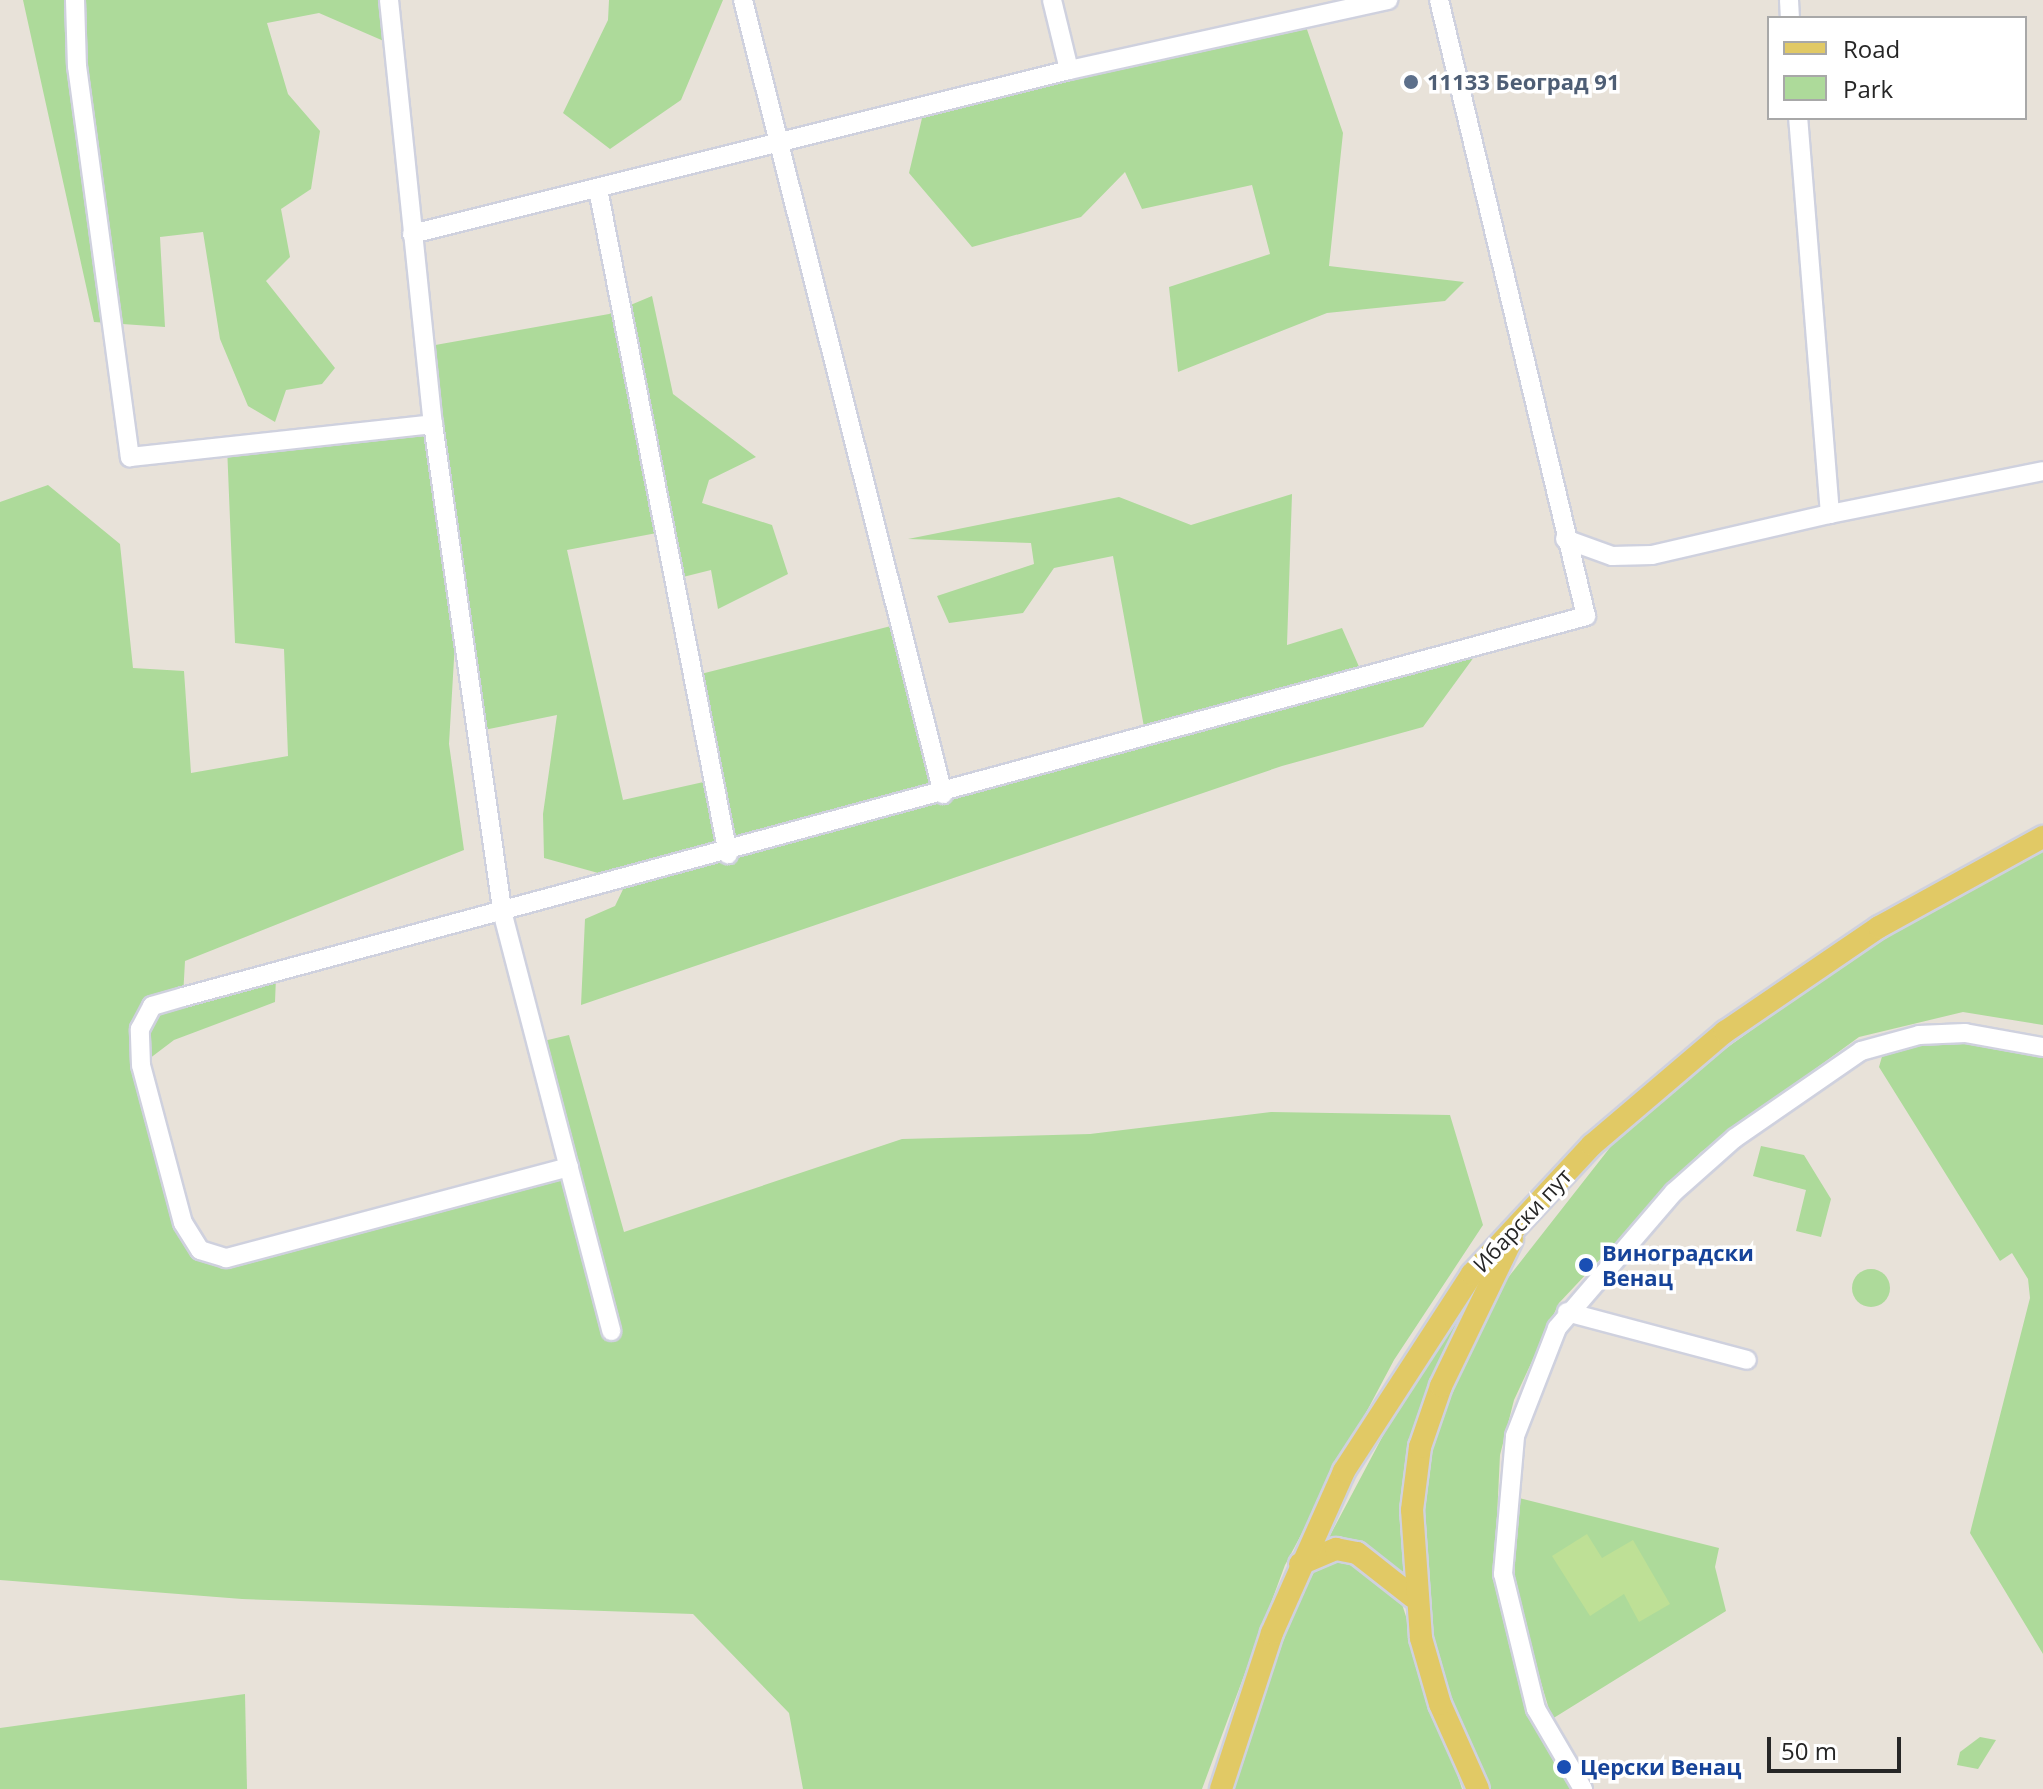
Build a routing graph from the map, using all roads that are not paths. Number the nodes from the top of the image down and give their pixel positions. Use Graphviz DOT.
graph roads {
  1 [pos="75,0"];
  2 [pos="389,0"];
  3 [pos="743,0"];
  4 [pos="1052,0"];
  5 [pos="1388,0"];
  6 [pos="1439,0"];
  7 [pos="1069,70"];
  8 [pos="1798,120"];
  9 [pos="779,143"];
  10 [pos="598,189"];
  11 [pos="412,234"];
  12 [pos="433,424"];
  13 [pos="2043,471"];
  14 [pos="1830,514"];
  15 [pos="1565,539"];
  16 [pos="943,794"];
  17 [pos="2043,837"];
  18 [pos="728,854"];
  19 [pos="503,915"];
  20 [pos="2043,1047"];
  21 [pos="569,1167"];
  22 [pos="1520,1219"];
  23 [pos="1567,1312"];
  24 [pos="611,1331"];
  25 [pos="1747,1360"];
  26 [pos="1300,1564"];
  27 [pos="1413,1597"];
  28 [pos="1221,1789"];
  29 [pos="1478,1789"];
  30 [pos="1583,1789"];
  1 -- 12 [label="street"];
  2 -- 11 [label="street"];
  3 -- 9 [label="street"];
  4 -- 7 [label="street"];
  5 -- 7 [label="street"];
  6 -- 15 [label="street"];
  7 -- 9 [label="street"];
  8 -- 14 [label="street"];
  9 -- 10 [label="street"];
  9 -- 16 [label="street"];
  10 -- 11 [label="street"];
  10 -- 18 [label="street"];
  11 -- 12 [label="street"];
  12 -- 19 [label="street"];
  13 -- 14 [label="street"];
  14 -- 15 [label="street"];
  15 -- 16 [label="street"];
  16 -- 18 [label="street"];
  17 -- 22 [label="main road, Ибарски пут"];
  18 -- 19 [label="street"];
  19 -- 21 [label="street"];
  19 -- 21 [label="street"];
  20 -- 23 [label="street"];
  21 -- 24 [label="street"];
  22 -- 26 [label="main road, Ибарски пут"];
  22 -- 27 [label="main road"];
  23 -- 25 [label="street"];
  23 -- 30 [label="street"];
  26 -- 27 [label="main road"];
  26 -- 28 [label="main road, Ибарски пут"];
  27 -- 29 [label="main road"];
}
